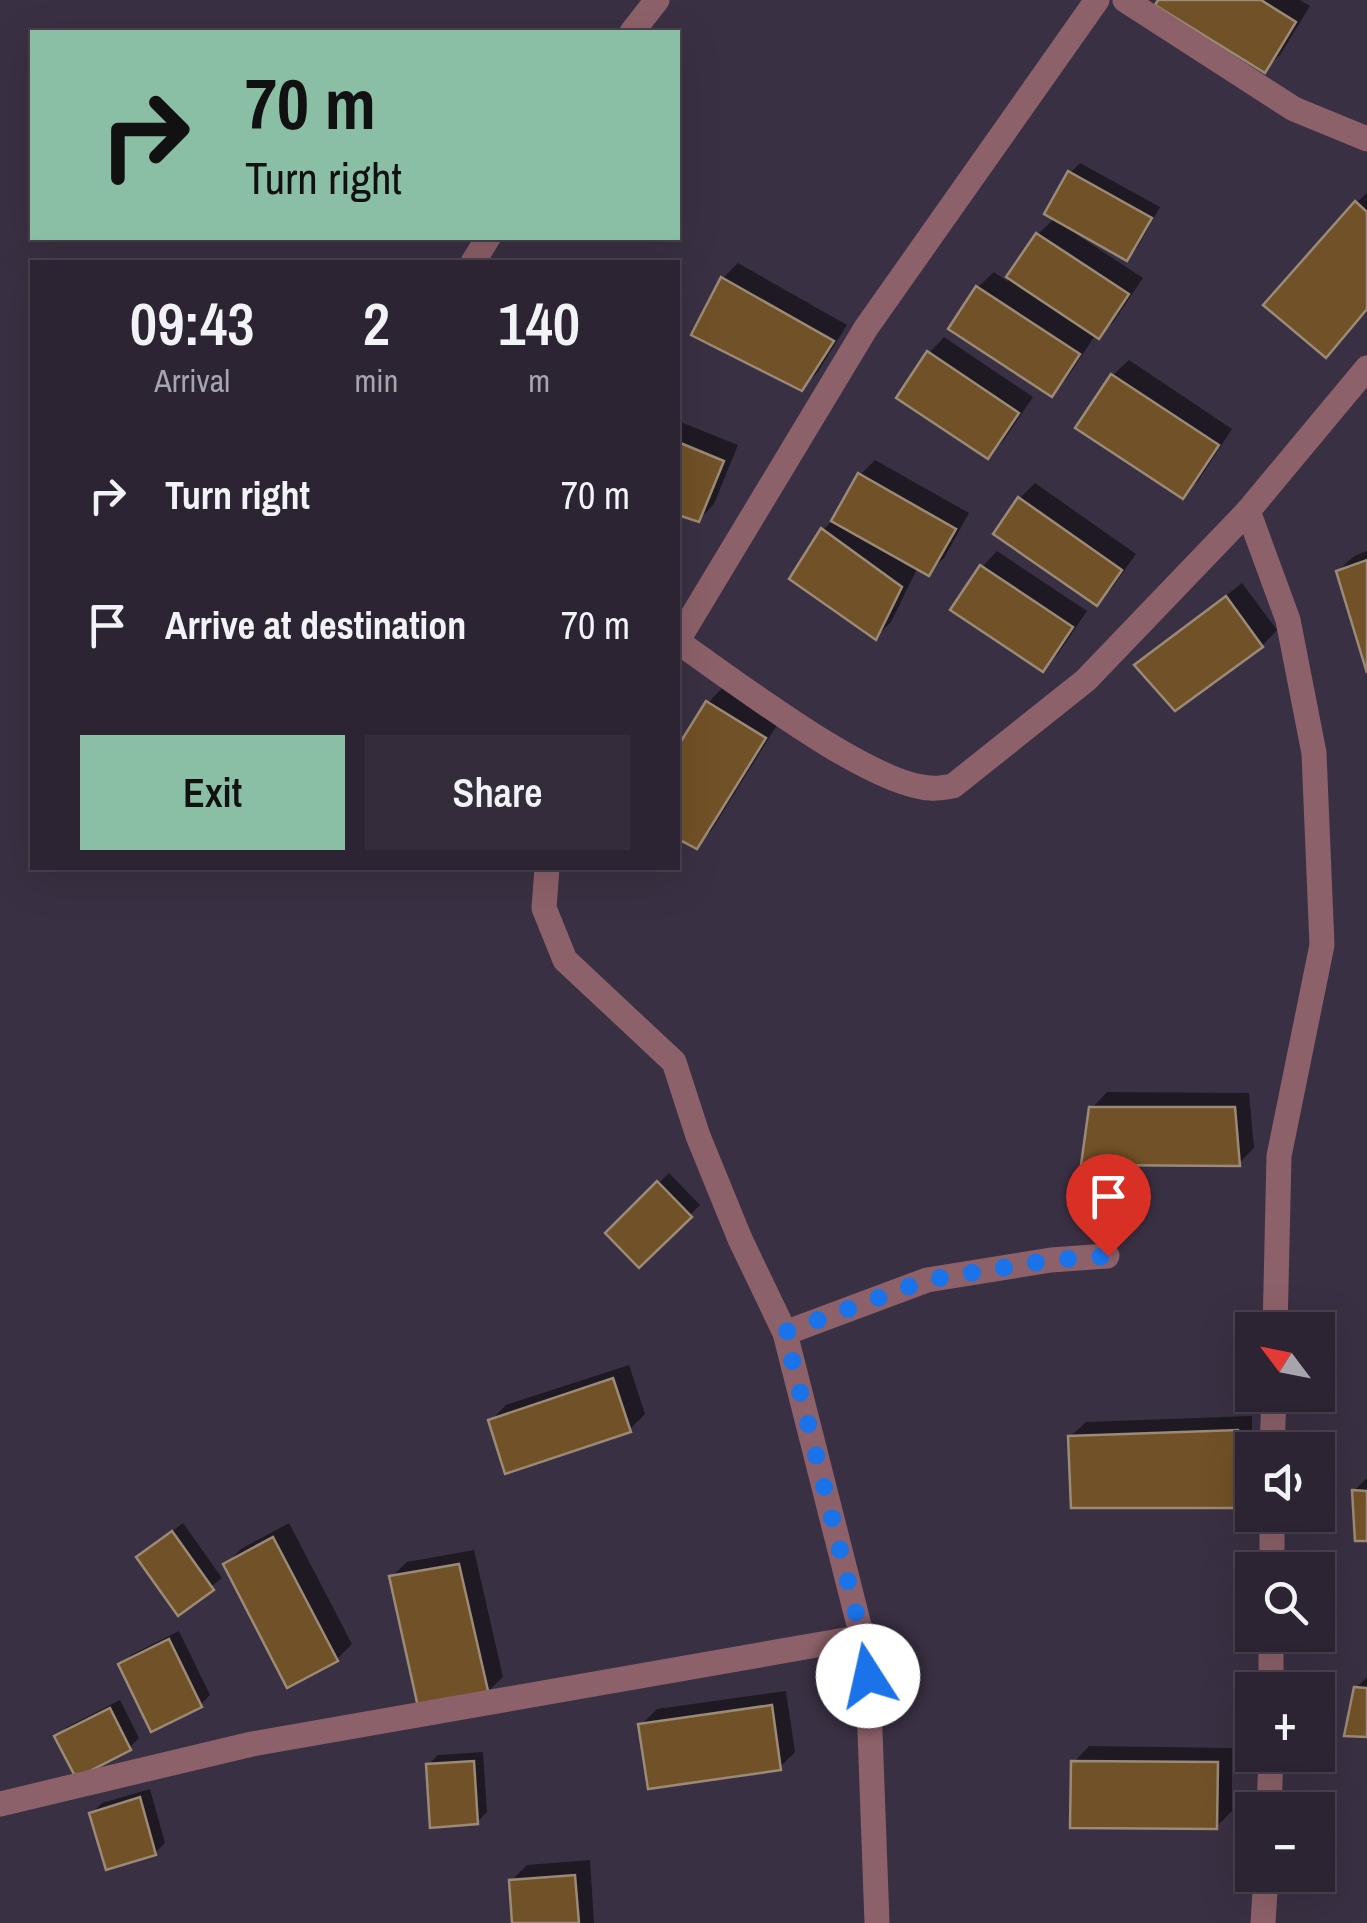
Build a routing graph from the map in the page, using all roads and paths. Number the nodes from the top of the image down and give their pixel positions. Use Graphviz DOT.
graph roads {
  1 [pos="657,0"];
  2 [pos="1097,0"];
  3 [pos="1124,0"];
  4 [pos="634,30"];
  5 [pos="1367,139"];
  6 [pos="1367,368"];
  7 [pos="1248,511"];
  8 [pos="680,638"];
  9 [pos="680,642"];
  10 [pos="547,870"];
  11 [pos="1108,1256"];
  12 [pos="1275,1312"];
  13 [pos="785,1332"];
  14 [pos="862,1637"];
  15 [pos="0,1804"];
  16 [pos="1265,1892"];
  17 [pos="877,1923"];
  18 [pos="1263,1923"];
  1 -- 4 [label="street"];
  2 -- 8 [label="street"];
  3 -- 5 [label="street"];
  6 -- 7 [label="street"];
  7 -- 9 [label="street"];
  7 -- 12 [label="street"];
  10 -- 13 [label="street"];
  11 -- 13 [label="street"];
  13 -- 14 [label="street"];
  14 -- 15 [label="street"];
  14 -- 17 [label="street"];
  16 -- 18 [label="street"];
}
